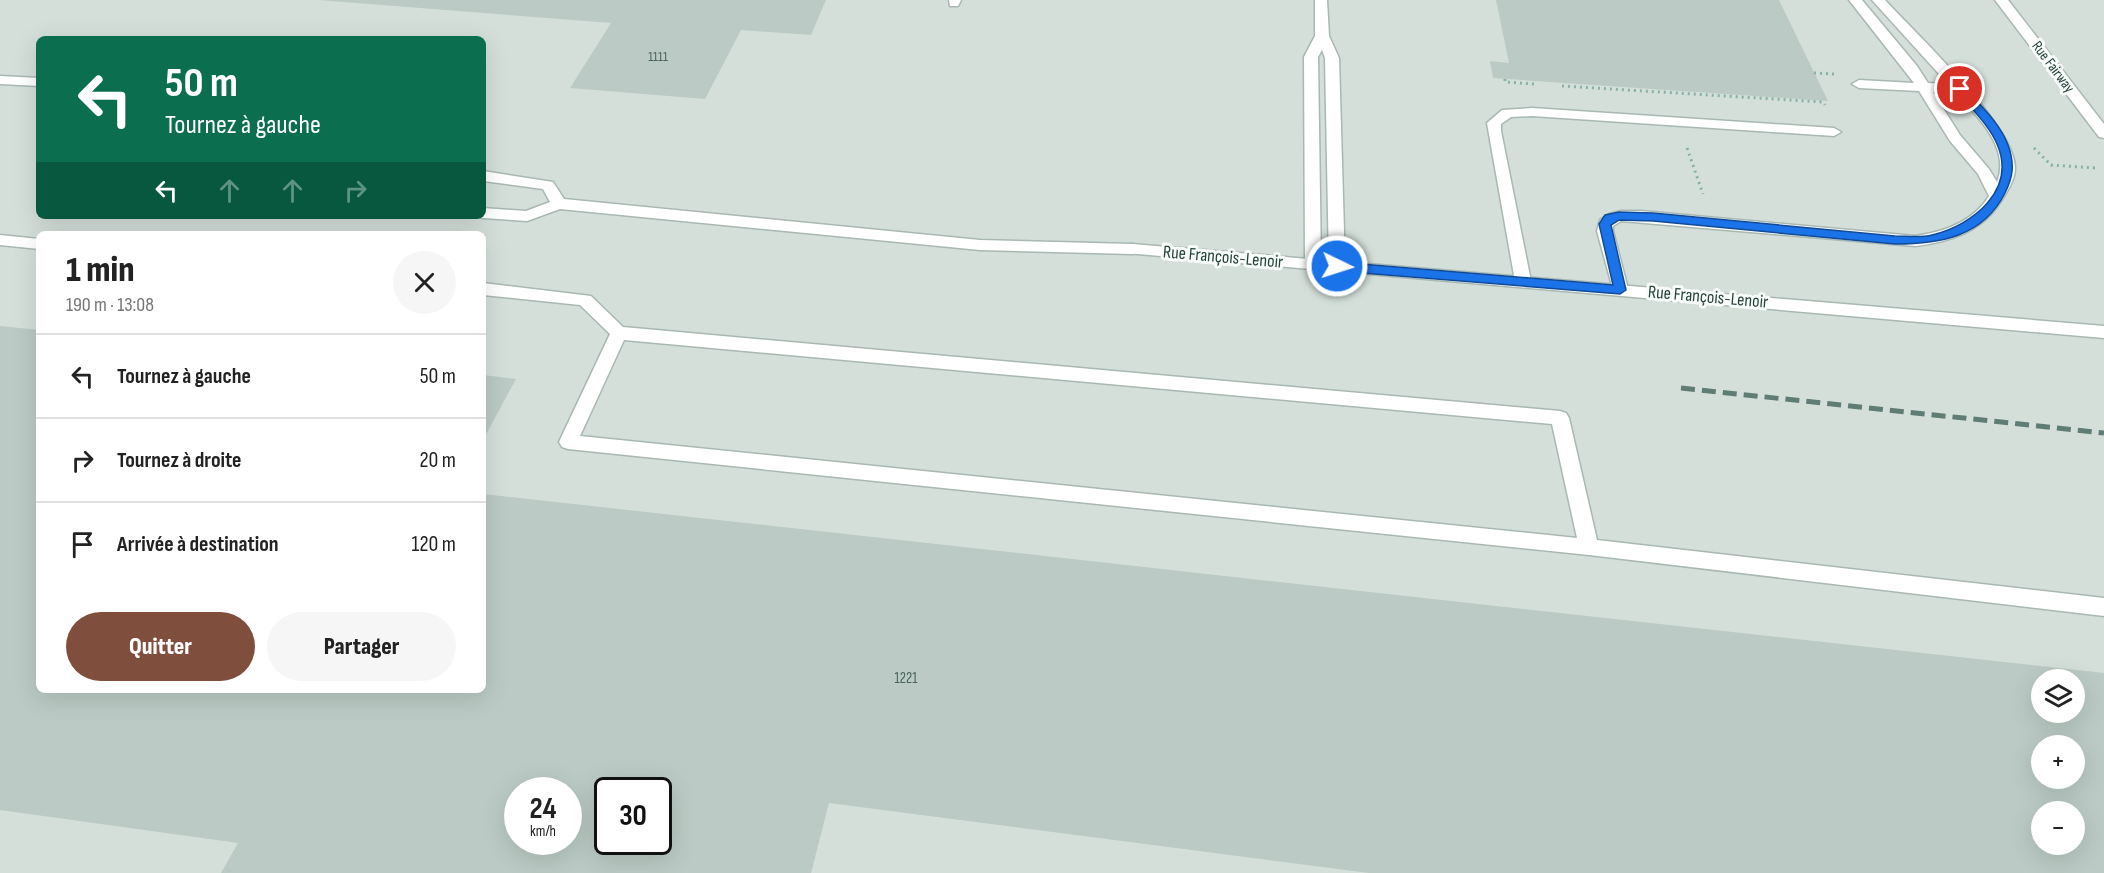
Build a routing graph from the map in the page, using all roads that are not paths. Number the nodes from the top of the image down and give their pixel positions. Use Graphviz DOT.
graph roads {
  1 [pos="1321,0"];
  2 [pos="1855,0"];
  3 [pos="1878,0"];
  4 [pos="2001,0"];
  5 [pos="1322,36"];
  6 [pos="0,80"];
  7 [pos="36,82"];
  8 [pos="1859,84"];
  9 [pos="1927,89"];
  10 [pos="1960,89"];
  11 [pos="1834,132"];
  12 [pos="2104,134"];
  13 [pos="486,177"];
  14 [pos="1997,196"];
  15 [pos="559,204"];
  16 [pos="486,213"];
  17 [pos="0,240"];
  18 [pos="36,244"];
  19 [pos="1312,264"];
  20 [pos="1337,266"];
  21 [pos="1523,281"];
  22 [pos="486,290"];
  23 [pos="1620,290"];
  24 [pos="2104,332"];
  25 [pos="619,333"];
  26 [pos="1589,547"];
  27 [pos="2104,607"];
  1 -- 5 [label="street"];
  2 -- 9 [label="street"];
  3 -- 10 [label="street"];
  4 -- 12 [label="street, Rue Fairway"];
  5 -- 19 [label="street"];
  5 -- 20 [label="street"];
  6 -- 7 [label="street"];
  8 -- 9 [label="street"];
  9 -- 10 [label="street"];
  9 -- 14 [label="street"];
  10 -- 14 [label="street"];
  11 -- 21 [label="street"];
  13 -- 15 [label="street"];
  14 -- 23 [label="street"];
  15 -- 16 [label="street"];
  15 -- 19 [label="street, Rue François-Lenoir"];
  17 -- 18 [label="street"];
  19 -- 20 [label="street, Rue François-Lenoir"];
  20 -- 21 [label="street, Rue François-Lenoir"];
  21 -- 23 [label="street, Rue François-Lenoir"];
  22 -- 25 [label="street"];
  23 -- 24 [label="street, Rue François-Lenoir"];
  25 -- 26 [label="street"];
  25 -- 26 [label="street"];
  26 -- 27 [label="street"];
}
